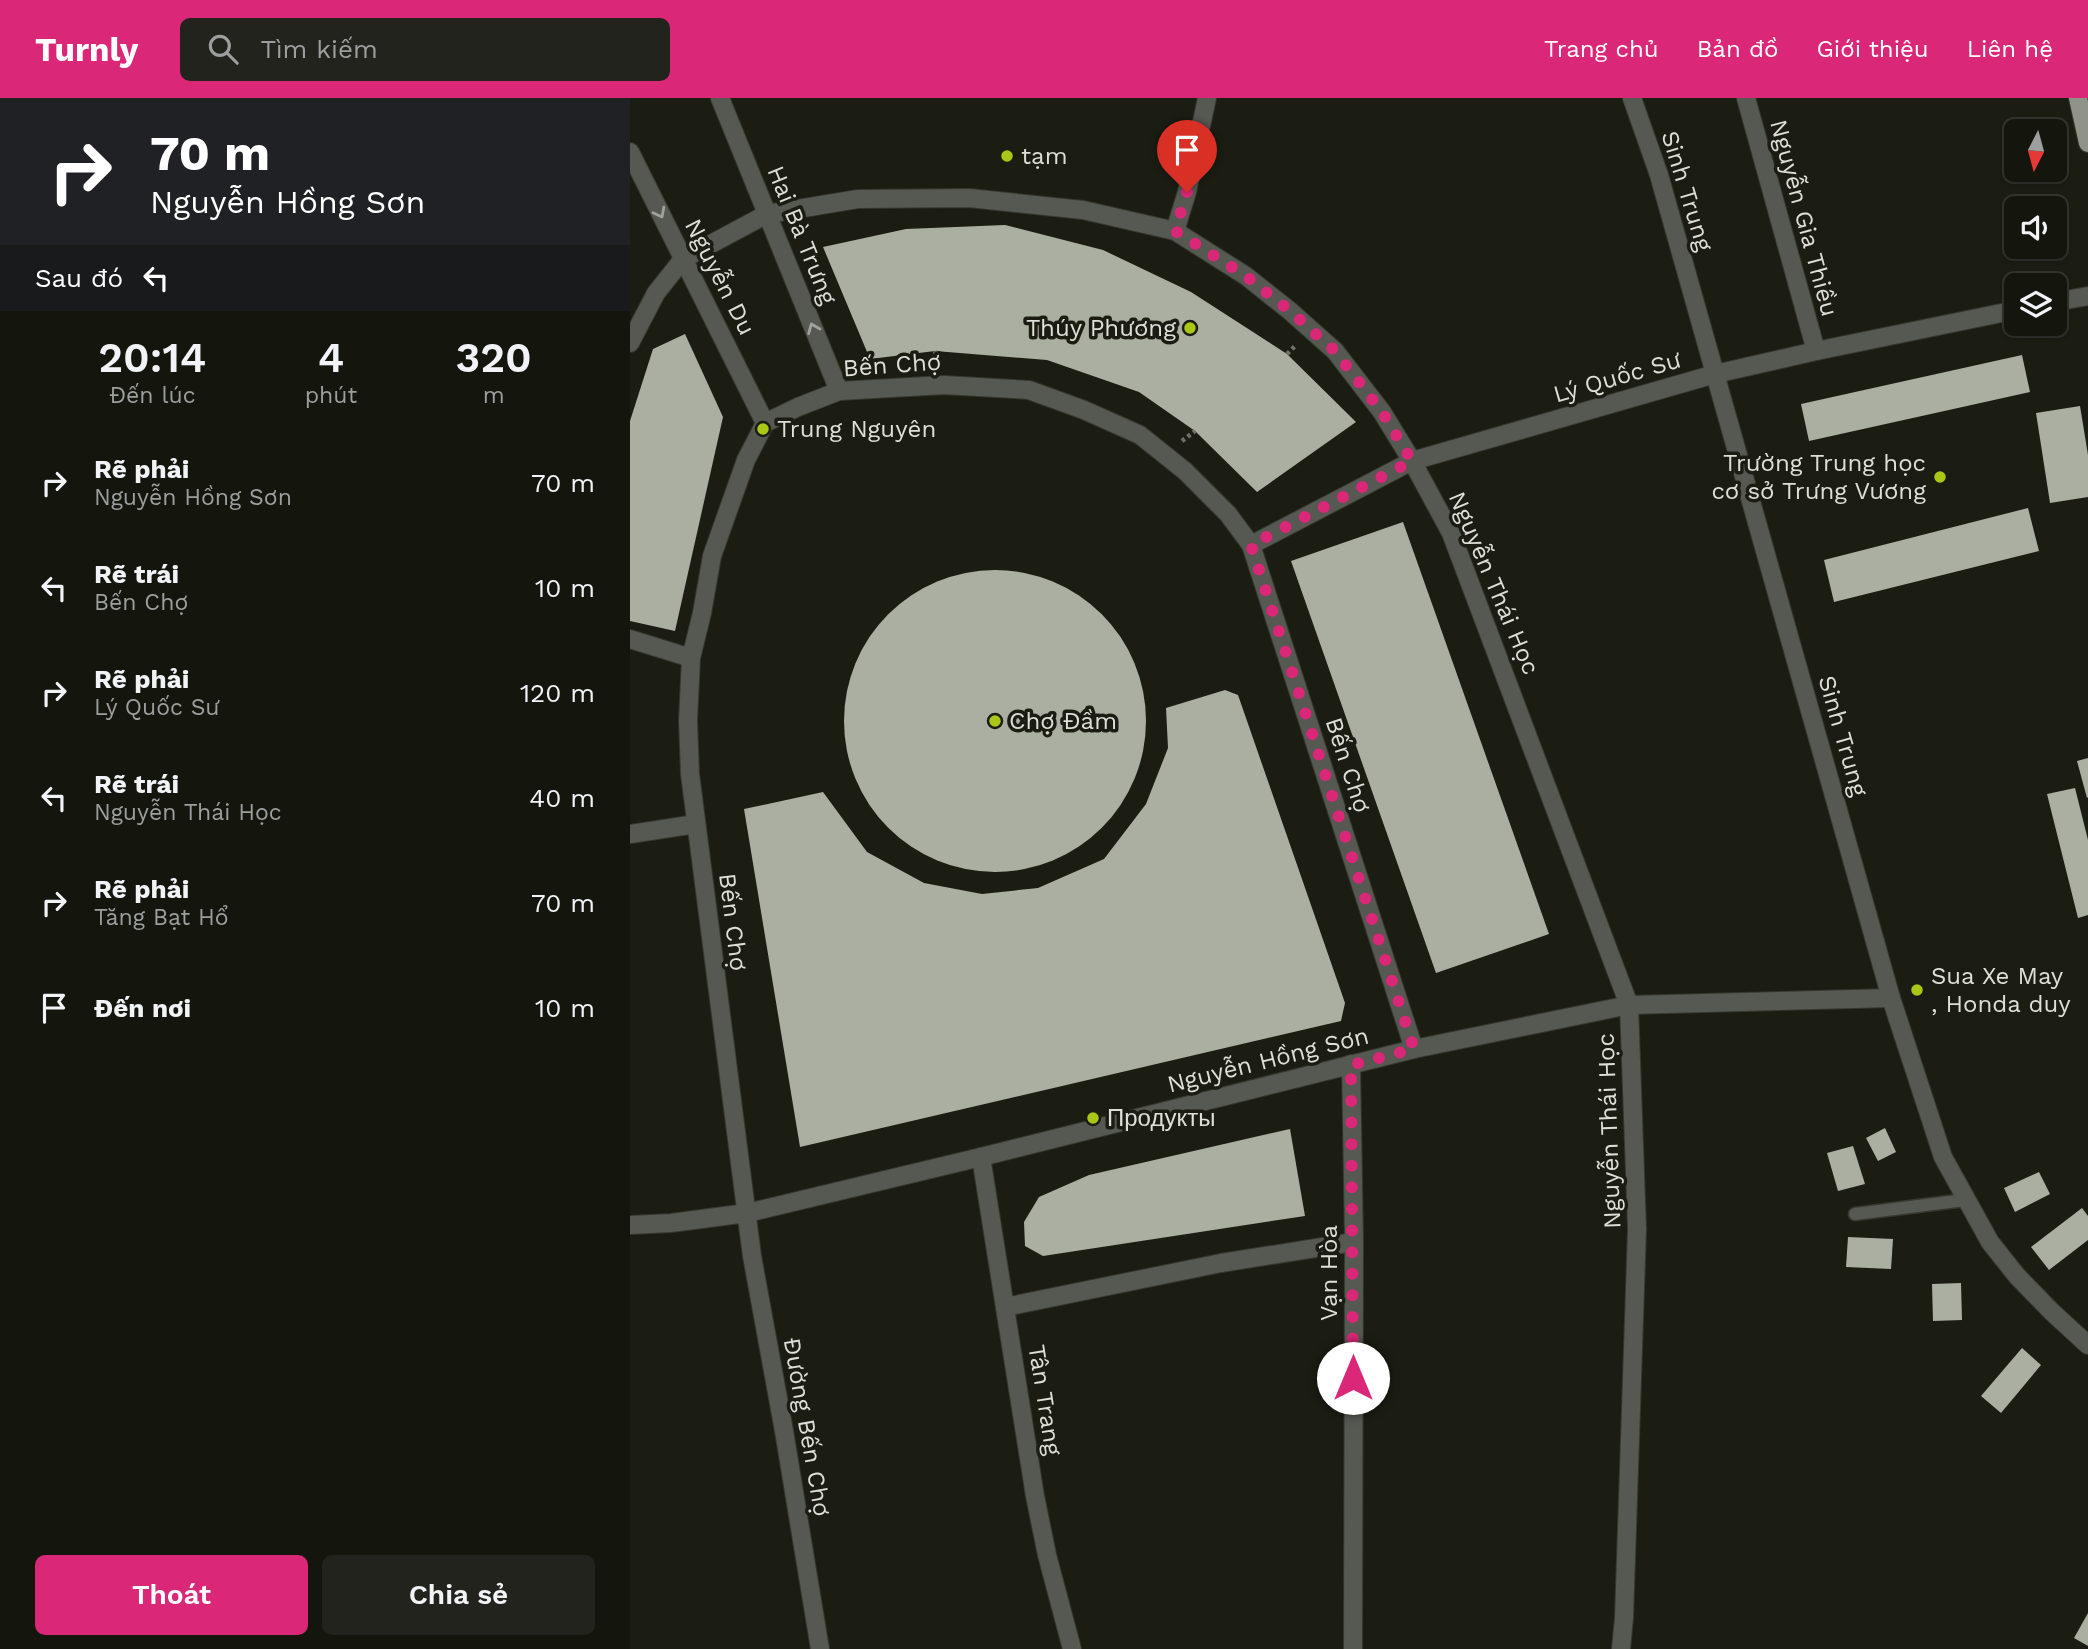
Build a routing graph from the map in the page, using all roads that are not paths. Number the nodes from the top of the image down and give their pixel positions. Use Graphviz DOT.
graph roads {
  1 [pos="720,98"];
  2 [pos="1207,98"];
  3 [pos="1632,98"];
  4 [pos="1746,98"];
  5 [pos="2078,98"];
  6 [pos="2088,143"];
  7 [pos="630,152"];
  8 [pos="767,214"];
  9 [pos="1175,231"];
  10 [pos="683,259"];
  11 [pos="2088,296"];
  12 [pos="2067,300"];
  13 [pos="2004,312"];
  14 [pos="630,343"];
  15 [pos="1816,351"];
  16 [pos="1715,374"];
  17 [pos="839,391"];
  18 [pos="765,423"];
  19 [pos="1412,461"];
  20 [pos="1251,545"];
  21 [pos="630,639"];
  22 [pos="691,658"];
  23 [pos="696,824"];
  24 [pos="630,834"];
  25 [pos="1891,998"];
  26 [pos="1629,1005"];
  27 [pos="1414,1049"];
  28 [pos="1351,1065"];
  29 [pos="981,1157"];
  30 [pos="1965,1200"];
  31 [pos="747,1213"];
  32 [pos="1855,1214"];
  33 [pos="630,1225"];
  34 [pos="1354,1242"];
  35 [pos="1005,1307"];
  36 [pos="2088,1345"];
  37 [pos="820,1649"];
  38 [pos="1072,1649"];
  39 [pos="1353,1649"];
  40 [pos="1621,1649"];
  1 -- 8 [label="street, Hai Bà Trưng"];
  2 -- 9 [label="street"];
  3 -- 16 [label="street, Sinh Trung"];
  4 -- 15 [label="street, Nguyễn Gia Thiều"];
  5 -- 6 [label="main road"];
  7 -- 10 [label="street, Nguyễn Du, one-way"];
  8 -- 9 [label="street, Nguyễn Thái Học"];
  8 -- 10 [label="street, Nguyễn Thái Học"];
  17 -- 8 [label="street, Hai Bà Trưng, one-way"];
  9 -- 19 [label="street, Nguyễn Thái Học"];
  10 -- 14 [label="street, Nguyễn Thái Học"];
  10 -- 18 [label="street, Nguyễn Du"];
  11 -- 12 [label="street"];
  13 -- 15 [label="street, Lý Quốc Sư"];
  15 -- 16 [label="street, Lý Quốc Sư"];
  16 -- 19 [label="street, Lý Quốc Sư"];
  16 -- 25 [label="street, Sinh Trung"];
  17 -- 18 [label="street, Bến Chợ"];
  17 -- 20 [label="street, Bến Chợ"];
  18 -- 22 [label="street, Bến Chợ"];
  19 -- 20 [label="street, Lý Quốc Sư"];
  19 -- 26 [label="street, Nguyễn Thái Học"];
  20 -- 27 [label="street, Bến Chợ"];
  21 -- 22 [label="street"];
  22 -- 23 [label="street, Bến Chợ"];
  23 -- 24 [label="street"];
  23 -- 31 [label="street, Bến Chợ"];
  25 -- 26 [label="street, Nguyễn Hồng Sơn"];
  25 -- 30 [label="street, Sinh Trung"];
  26 -- 27 [label="street, Nguyễn Hồng Sơn"];
  26 -- 40 [label="street, Nguyễn Thái Học"];
  27 -- 28 [label="street, Nguyễn Hồng Sơn"];
  28 -- 29 [label="street, Nguyễn Hồng Sơn"];
  28 -- 34 [label="street, Vạn Hòa"];
  29 -- 31 [label="street, Nguyễn Hồng Sơn"];
  29 -- 35 [label="street, Tân Trang"];
  30 -- 32 [label="lane"];
  30 -- 36 [label="street, Sinh Trung"];
  31 -- 33 [label="street, Nguyễn Hồng Sơn"];
  31 -- 37 [label="street, Đường Bến Chợ"];
  34 -- 35 [label="street"];
  34 -- 39 [label="street, Vạn Hòa"];
  35 -- 38 [label="street, Tân Trang"];
}
